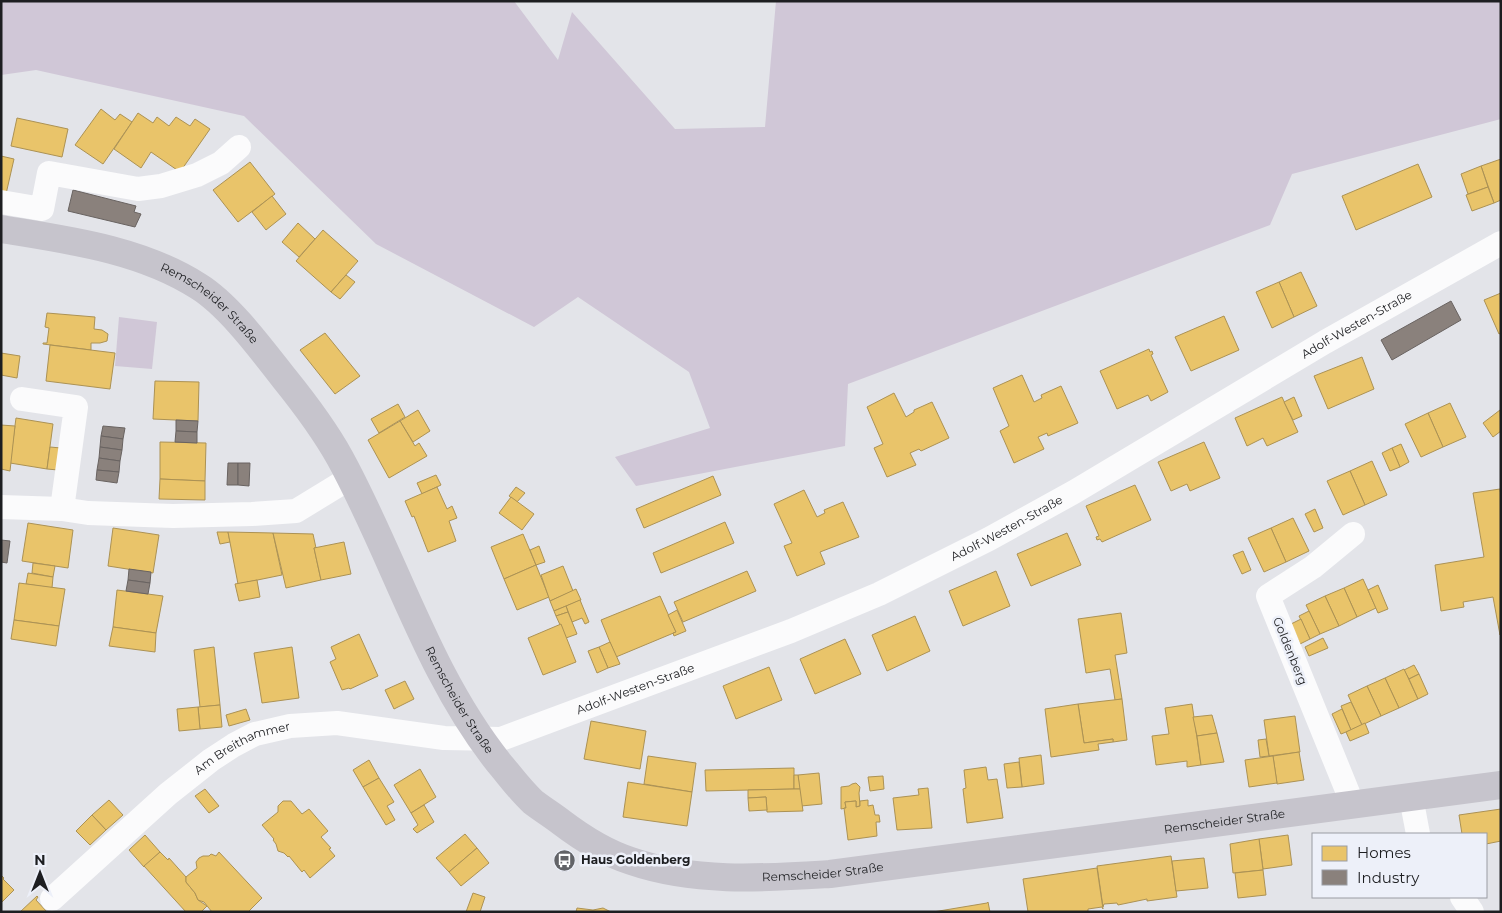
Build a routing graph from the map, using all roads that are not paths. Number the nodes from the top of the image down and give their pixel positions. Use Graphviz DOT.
graph roads {
  1 [pos="239,148"];
  2 [pos="1,202"];
  3 [pos="1,229"];
  4 [pos="1501,243"];
  5 [pos="22,399"];
  6 [pos="350,478"];
  7 [pos="1,507"];
  8 [pos="62,509"];
  9 [pos="1353,534"];
  10 [pos="480,738"];
  11 [pos="1501,786"];
  12 [pos="1411,797"];
  13 [pos="1352,805"];
  14 [pos="1417,833"];
  15 [pos="1463,898"];
  16 [pos="52,899"];
  17 [pos="1472,912"];
  1 -- 2 [label="street"];
  3 -- 6 [label="main road, Remscheider Straße"];
  4 -- 10 [label="street, Adolf-Westen-Straße"];
  5 -- 8 [label="street"];
  6 -- 8 [label="street"];
  6 -- 10 [label="main road, Remscheider Straße"];
  7 -- 8 [label="street"];
  9 -- 13 [label="street, Goldenberg"];
  10 -- 13 [label="main road, Remscheider Straße"];
  10 -- 16 [label="street, Am Breithammer"];
  11 -- 12 [label="main road, Remscheider Straße"];
  12 -- 13 [label="main road, Remscheider Straße"];
  12 -- 14 [label="street"];
  15 -- 17 [label="street"];
}
